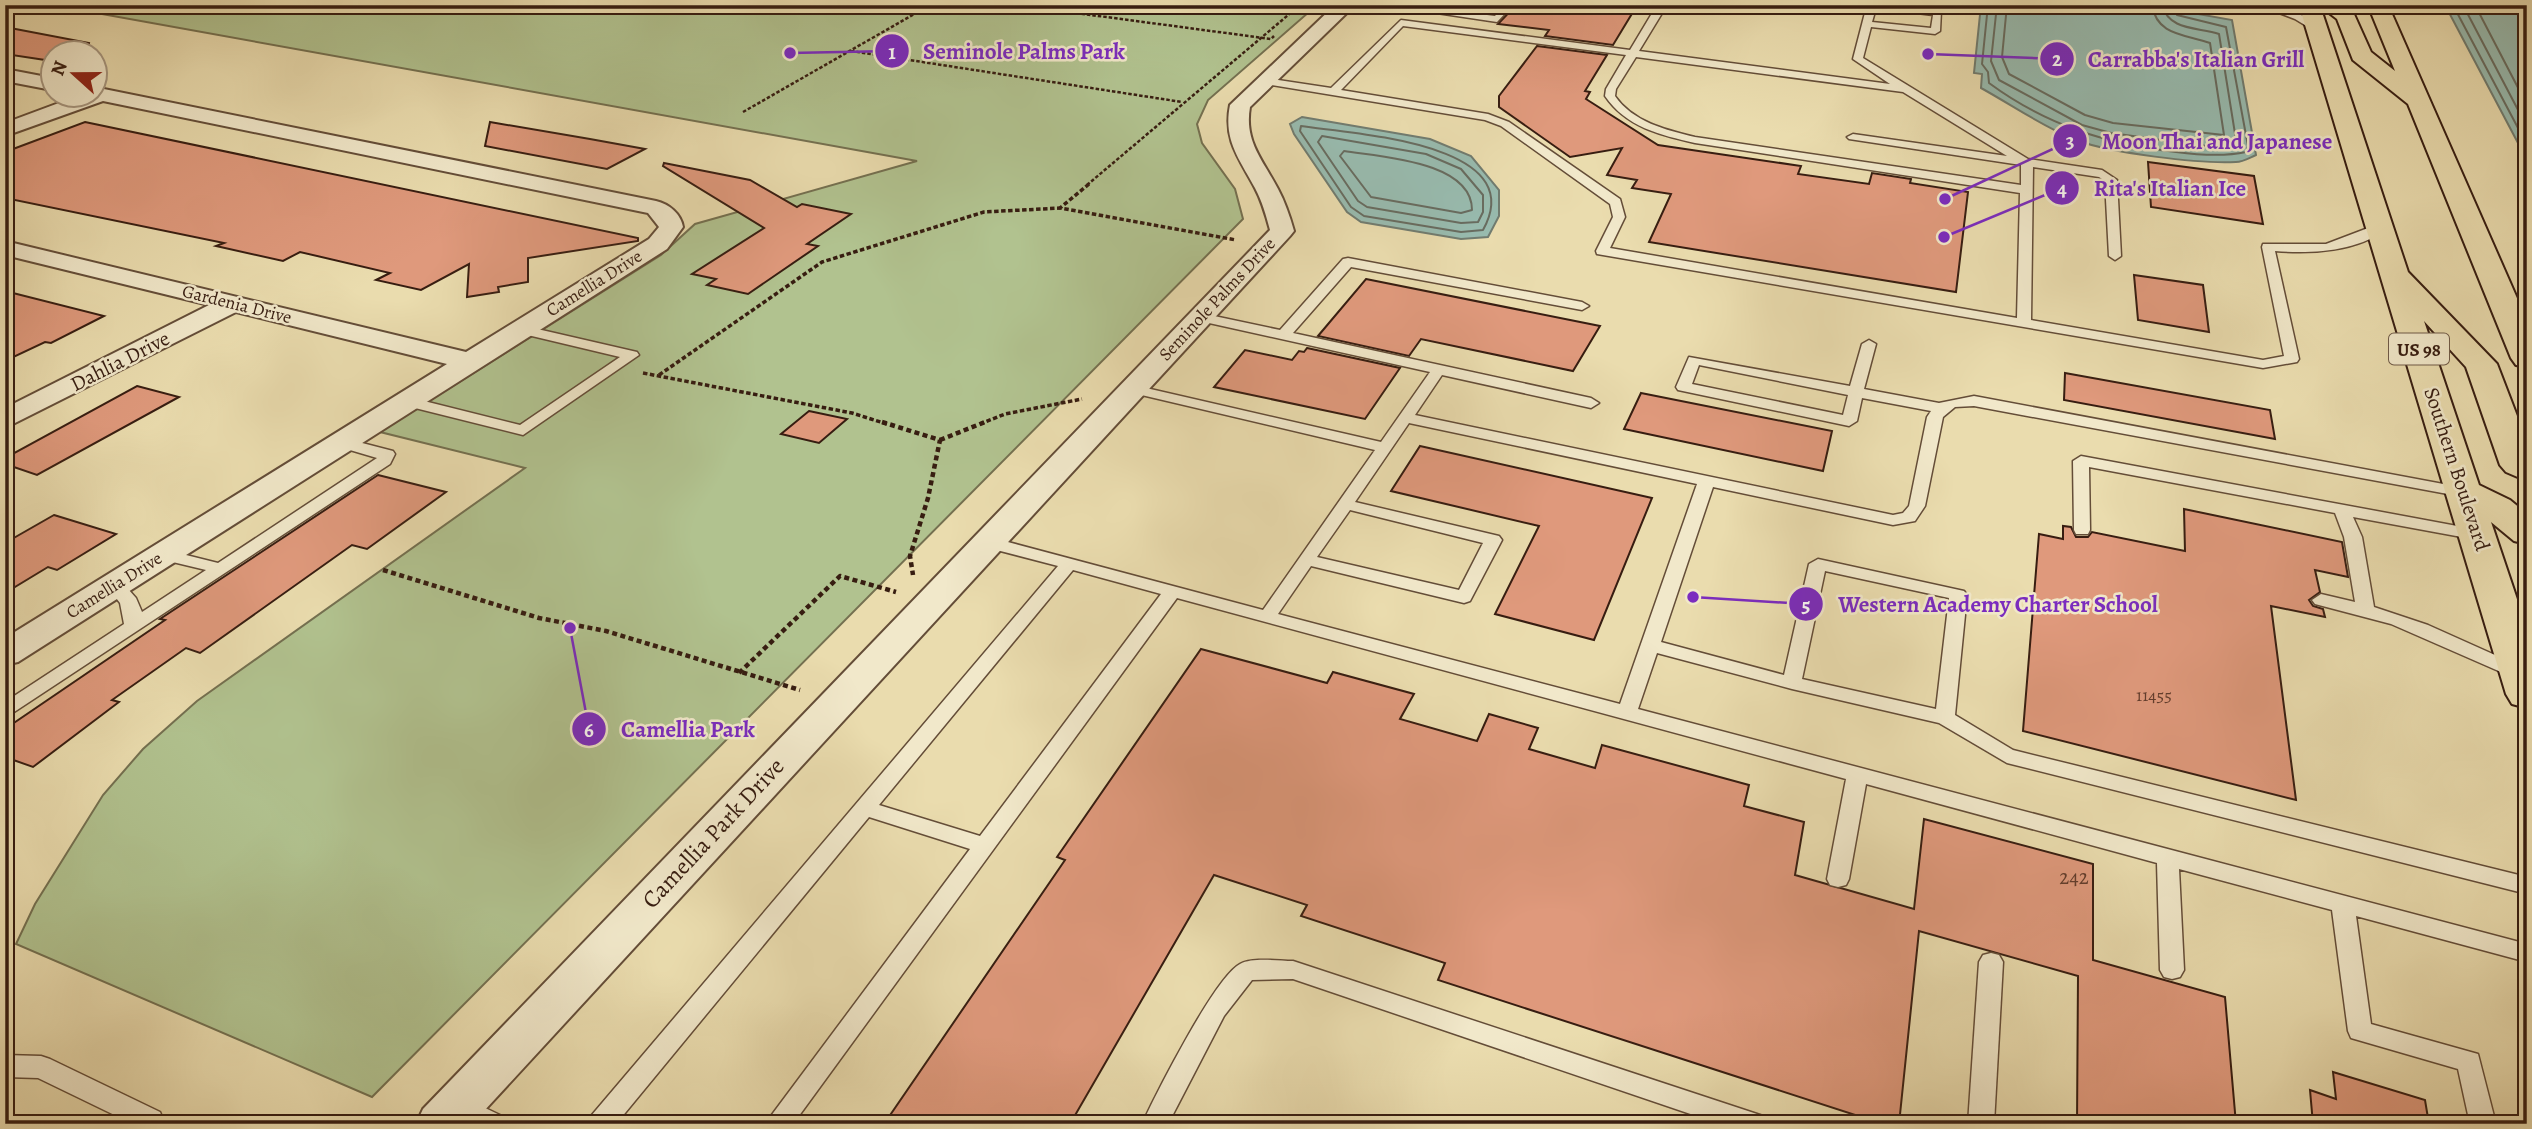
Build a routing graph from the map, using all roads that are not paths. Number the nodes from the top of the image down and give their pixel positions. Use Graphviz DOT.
graph roads {
  1 [pos="1346,5"];
  2 [pos="1509,5"];
  3 [pos="1662,5"];
  4 [pos="1873,5"];
  5 [pos="2262,5"];
  6 [pos="2378,5"];
  7 [pos="1417,7"];
  8 [pos="2318,13"];
  9 [pos="1401,23"];
  10 [pos="1867,24"];
  11 [pos="1633,53"];
  12 [pos="5,75"];
  13 [pos="1265,81"];
  14 [pos="38,82"];
  15 [pos="1907,89"];
  16 [pos="1333,92"];
  17 [pos="108,95"];
  18 [pos="2419,102"];
  19 [pos="61,108"];
  20 [pos="5,130"];
  21 [pos="1853,137"];
  22 [pos="2025,161"];
  23 [pos="2027,190"];
  24 [pos="2380,228"];
  25 [pos="5,248"];
  26 [pos="2115,256"];
  27 [pos="2393,269"];
  28 [pos="234,303"];
  29 [pos="1581,306"];
  30 [pos="1200,317"];
  31 [pos="2024,324"];
  32 [pos="520,329"];
  33 [pos="1284,335"];
  34 [pos="1869,344"];
  35 [pos="2527,358"];
  36 [pos="468,361"];
  37 [pos="1439,369"];
  38 [pos="1133,389"];
  39 [pos="1856,393"];
  40 [pos="404,401"];
  41 [pos="1591,402"];
  42 [pos="1940,408"];
  43 [pos="1405,418"];
  44 [pos="5,419"];
  45 [pos="339,442"];
  46 [pos="1384,447"];
  47 [pos="2527,470"];
  48 [pos="1706,483"];
  49 [pos="2464,492"];
  50 [pos="1345,504"];
  51 [pos="2342,510"];
  52 [pos="2082,530"];
  53 [pos="2527,533"];
  54 [pos="2478,536"];
  55 [pos="987,542"];
  56 [pos="162,554"];
  57 [pos="1306,560"];
  58 [pos="1069,564"];
  59 [pos="221,569"];
  60 [pos="114,584"];
  61 [pos="1172,592"];
  62 [pos="2321,600"];
  63 [pos="2365,608"];
  64 [pos="1266,617"];
  65 [pos="133,626"];
  66 [pos="1650,645"];
  67 [pos="5,654"];
  68 [pos="1792,683"];
  69 [pos="2524,684"];
  70 [pos="5,711"];
  71 [pos="1627,713"];
  72 [pos="1945,718"];
  73 [pos="1857,775"];
  74 [pos="866,808"];
  75 [pos="984,845"];
  76 [pos="2168,858"];
  77 [pos="1838,879"];
  78 [pos="2527,886"];
  79 [pos="2343,905"];
  80 [pos="2527,953"];
  81 [pos="1991,962"];
  82 [pos="2172,970"];
  83 [pos="5,1066"];
  84 [pos="448,1115"];
  85 [pos="152,1124"];
  86 [pos="493,1124"];
  87 [pos="600,1124"];
  88 [pos="778,1124"];
  89 [pos="1155,1124"];
  90 [pos="1754,1124"];
  91 [pos="1981,1124"];
  92 [pos="2483,1124"];
  1 -- 13 [label="street, Seminole Palms Drive"];
  2 -- 7 [label="lane"];
  3 -- 11 [label="lane"];
  4 -- 10 [label="lane"];
  4 -- 10 [label="lane"];
  5 -- 8 [label="lane"];
  6 -- 18 [label="highway"];
  7 -- 9 [label="lane"];
  8 -- 18 [label="highway"];
  8 -- 24 [label="highway, Southern Boulevard / US 98"];
  9 -- 11 [label="lane"];
  9 -- 16 [label="lane"];
  10 -- 15 [label="lane"];
  11 -- 15 [label="lane"];
  11 -- 23 [label="lane"];
  12 -- 14 [label="street"];
  13 -- 16 [label="lane"];
  13 -- 30 [label="street, Seminole Palms Drive"];
  15 -- 22 [label="lane"];
  16 -- 31 [label="lane"];
  17 -- 32 [label="street, Camellia Drive"];
  18 -- 35 [label="highway"];
  19 -- 20 [label="street"];
  21 -- 22 [label="lane"];
  22 -- 23 [label="lane"];
  22 -- 26 [label="lane"];
  23 -- 31 [label="lane"];
  24 -- 27 [label="highway, Southern Boulevard / US 98"];
  24 -- 31 [label="lane"];
  25 -- 28 [label="street, Gardenia Drive"];
  27 -- 47 [label="highway"];
  27 -- 49 [label="highway, Southern Boulevard / US 98"];
  28 -- 36 [label="street, Gardenia Drive"];
  28 -- 44 [label="street, Dahlia Drive"];
  29 -- 33 [label="lane"];
  30 -- 33 [label="lane"];
  30 -- 38 [label="street, Seminole Palms Drive"];
  32 -- 36 [label="street, Camellia Drive"];
  32 -- 40 [label="lane"];
  33 -- 37 [label="lane"];
  34 -- 39 [label="lane"];
  36 -- 40 [label="street, Camellia Drive"];
  37 -- 41 [label="lane"];
  37 -- 43 [label="lane"];
  38 -- 46 [label="lane"];
  38 -- 55 [label="street, Seminole Palms Drive"];
  39 -- 39 [label="lane"];
  39 -- 42 [label="lane"];
  40 -- 45 [label="street, Camellia Drive"];
  42 -- 48 [label="lane"];
  42 -- 49 [label="lane"];
  43 -- 46 [label="lane"];
  43 -- 48 [label="lane"];
  45 -- 56 [label="street, Camellia Drive"];
  45 -- 59 [label="lane"];
  46 -- 50 [label="lane"];
  48 -- 66 [label="lane"];
  49 -- 53 [label="highway"];
  49 -- 54 [label="highway, Southern Boulevard / US 98"];
  50 -- 57 [label="lane"];
  50 -- 57 [label="lane"];
  51 -- 52 [label="lane"];
  51 -- 54 [label="lane"];
  51 -- 63 [label="lane"];
  54 -- 69 [label="highway, Southern Boulevard / US 98"];
  55 -- 58 [label="lane"];
  55 -- 84 [label="street, Camellia Park Drive"];
  56 -- 59 [label="lane"];
  56 -- 60 [label="street, Camellia Drive"];
  57 -- 64 [label="lane"];
  58 -- 61 [label="lane"];
  58 -- 74 [label="lane"];
  59 -- 65 [label="lane"];
  60 -- 65 [label="lane"];
  60 -- 67 [label="street, Camellia Drive"];
  61 -- 64 [label="lane"];
  61 -- 75 [label="lane"];
  62 -- 63 [label="lane"];
  63 -- 69 [label="lane"];
  64 -- 71 [label="lane"];
  65 -- 70 [label="lane"];
  66 -- 68 [label="lane"];
  66 -- 71 [label="lane"];
  68 -- 72 [label="lane"];
  68 -- 72 [label="lane"];
  71 -- 73 [label="lane"];
  72 -- 78 [label="lane"];
  73 -- 76 [label="lane"];
  73 -- 77 [label="lane"];
  74 -- 75 [label="lane"];
  74 -- 87 [label="lane"];
  75 -- 88 [label="lane"];
  76 -- 79 [label="lane"];
  76 -- 82 [label="lane"];
  79 -- 80 [label="lane"];
  79 -- 92 [label="lane"];
  81 -- 91 [label="lane"];
  83 -- 85 [label="lane"];
  84 -- 86 [label="lane"];
  89 -- 90 [label="lane"];
}
